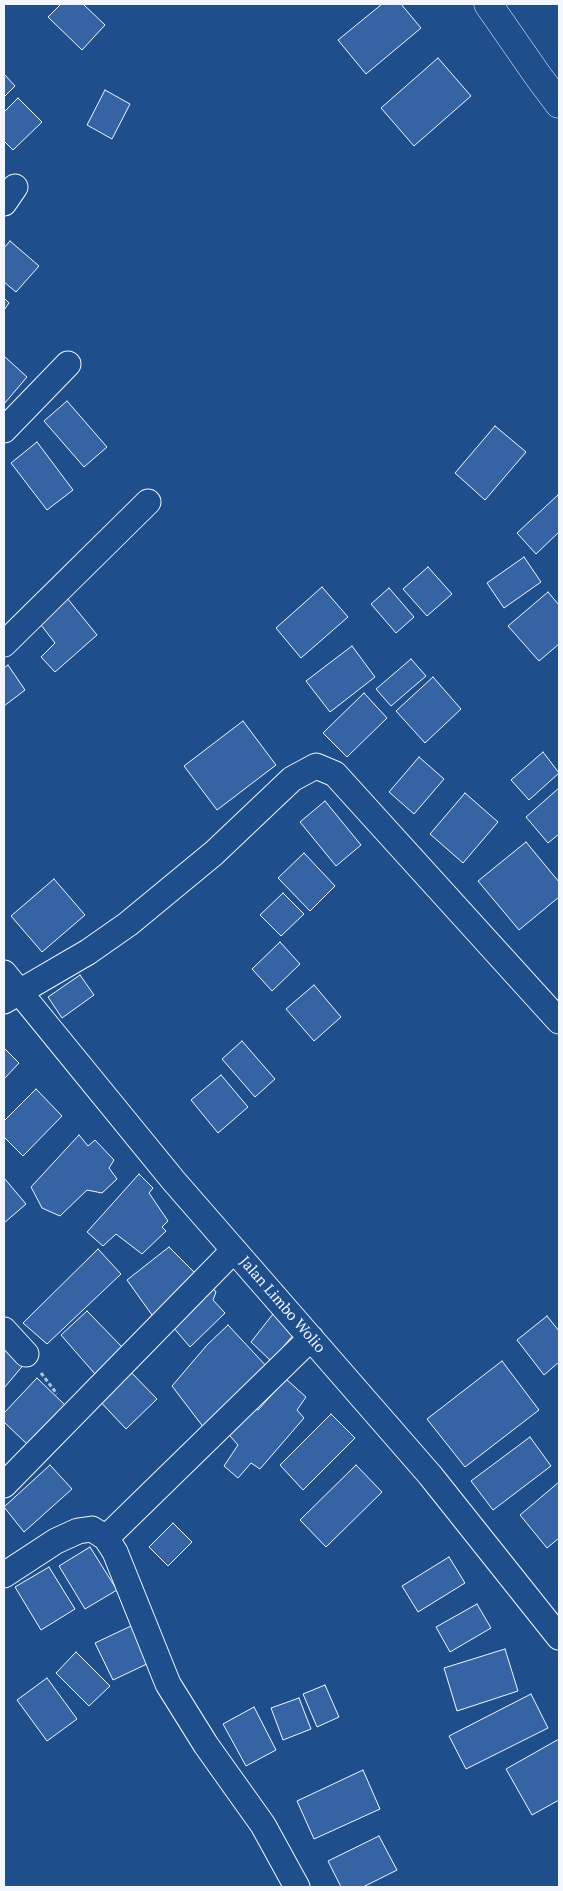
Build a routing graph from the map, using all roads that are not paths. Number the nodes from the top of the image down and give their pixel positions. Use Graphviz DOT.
graph roads {
  1 [pos="488,4"];
  2 [pos="559,104"];
  3 [pos="68,364"];
  4 [pos="4,430"];
  5 [pos="148,502"];
  6 [pos="4,644"];
  7 [pos="4,972"];
  8 [pos="11,997"];
  9 [pos="559,1021"];
  10 [pos="234,1250"];
  11 [pos="4,1330"];
  12 [pos="311,1338"];
  13 [pos="26,1354"];
  14 [pos="4,1484"];
  15 [pos="106,1538"];
  16 [pos="4,1575"];
  17 [pos="559,1637"];
  18 [pos="297,1887"];
  1 -- 2 [label="highway"];
  3 -- 4 [label="street"];
  5 -- 6 [label="street"];
  7 -- 8 [label="street, Jalan Limbo Wolio"];
  8 -- 9 [label="street"];
  8 -- 10 [label="street, Jalan Limbo Wolio"];
  10 -- 12 [label="street, Jalan Limbo Wolio"];
  10 -- 14 [label="street"];
  11 -- 13 [label="street"];
  12 -- 15 [label="street"];
  12 -- 17 [label="street, Jalan Limbo Wolio"];
  15 -- 16 [label="street"];
  15 -- 18 [label="street"];
}
